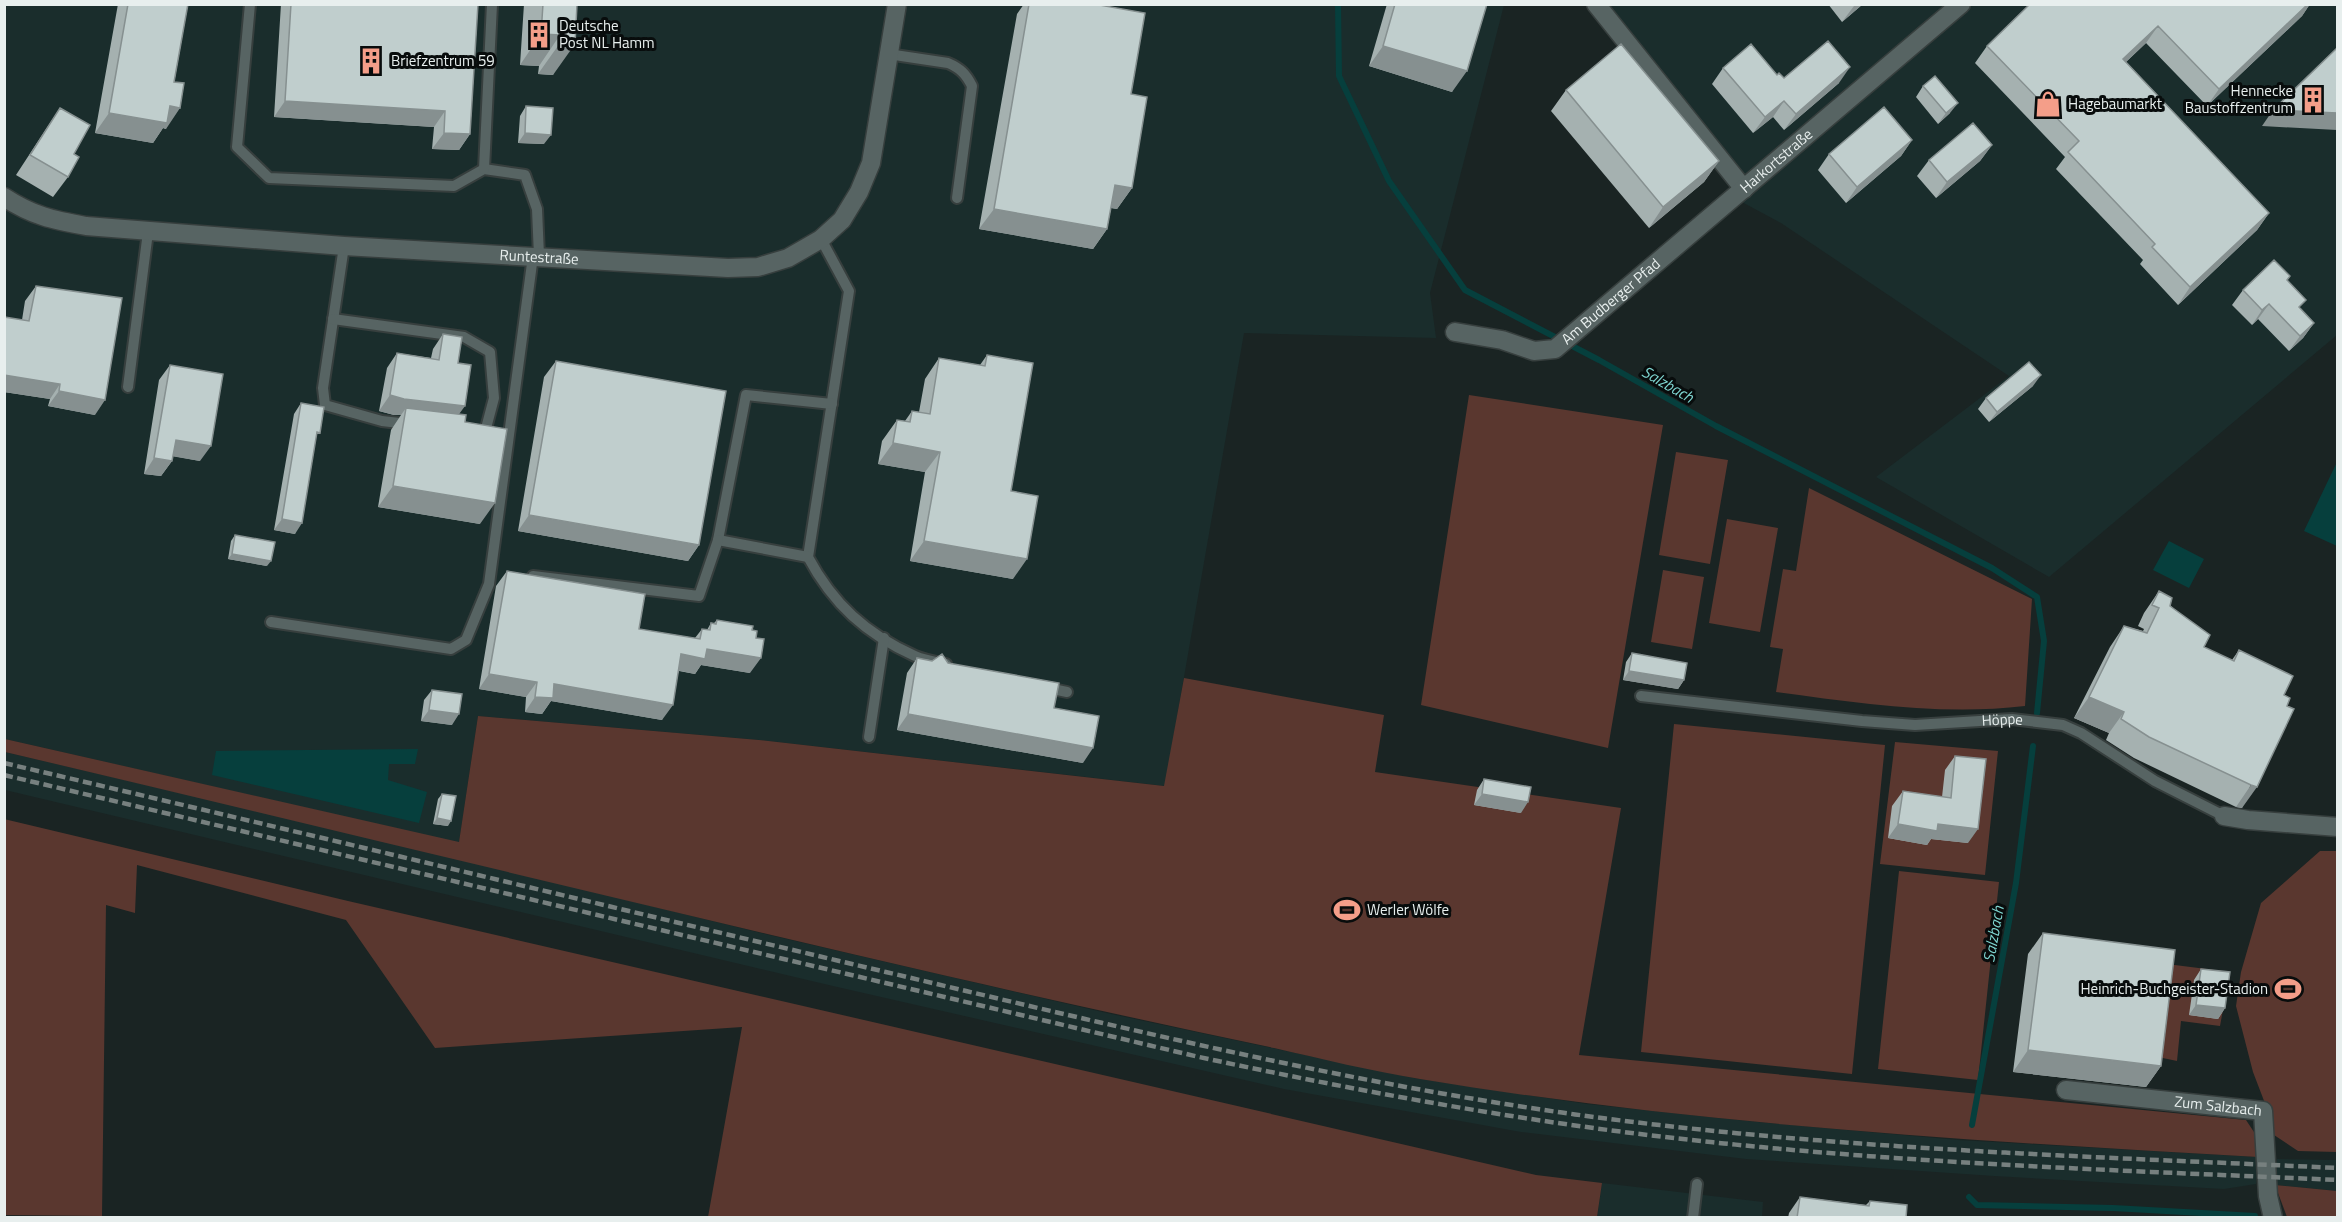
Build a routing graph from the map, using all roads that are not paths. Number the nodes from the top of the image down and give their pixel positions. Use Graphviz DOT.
graph roads {
  1 [pos="250,4"];
  2 [pos="492,4"];
  3 [pos="897,4"];
  4 [pos="1596,4"];
  5 [pos="1960,4"];
  6 [pos="888,54"];
  7 [pos="484,170"];
  8 [pos="1744,189"];
  9 [pos="4,197"];
  10 [pos="957,198"];
  11 [pos="148,231"];
  12 [pos="821,239"];
  13 [pos="344,246"];
  14 [pos="536,256"];
  15 [pos="333,319"];
  16 [pos="1455,332"];
  17 [pos="128,387"];
  18 [pos="832,404"];
  19 [pos="416,425"];
  20 [pos="474,431"];
  21 [pos="718,540"];
  22 [pos="808,557"];
  23 [pos="533,576"];
  24 [pos="271,622"];
  25 [pos="884,638"];
  26 [pos="962,668"];
  27 [pos="1032,684"];
  28 [pos="1067,692"];
  29 [pos="1641,696"];
  30 [pos="869,737"];
  31 [pos="2224,816"];
  32 [pos="2337,826"];
  33 [pos="2066,1090"];
  34 [pos="1697,1184"];
  35 [pos="1693,1218"];
  36 [pos="2274,1218"];
  1 -- 7 [label="lane"];
  2 -- 7 [label="lane"];
  3 -- 6 [label="street, Runtestraße"];
  4 -- 8 [label="street, Harkortstraße"];
  5 -- 8 [label="street, Harkortstraße"];
  6 -- 10 [label="lane"];
  6 -- 12 [label="street, Runtestraße"];
  7 -- 14 [label="lane"];
  8 -- 16 [label="street, Am Budberger Pfad"];
  9 -- 11 [label="street, Runtestraße"];
  11 -- 13 [label="street, Runtestraße"];
  11 -- 17 [label="lane"];
  12 -- 14 [label="street, Runtestraße"];
  12 -- 18 [label="lane"];
  13 -- 14 [label="street, Runtestraße"];
  13 -- 15 [label="lane"];
  14 -- 24 [label="lane"];
  15 -- 19 [label="lane"];
  15 -- 20 [label="lane"];
  18 -- 21 [label="lane"];
  18 -- 22 [label="lane"];
  21 -- 22 [label="lane"];
  21 -- 23 [label="lane"];
  22 -- 25 [label="lane"];
  25 -- 26 [label="lane"];
  25 -- 30 [label="lane"];
  27 -- 28 [label="lane"];
  29 -- 31 [label="lane, Höppe"];
  31 -- 32 [label="street, Höppe"];
  33 -- 36 [label="street, Zum Salzbach"];
  34 -- 35 [label="lane"];
}
